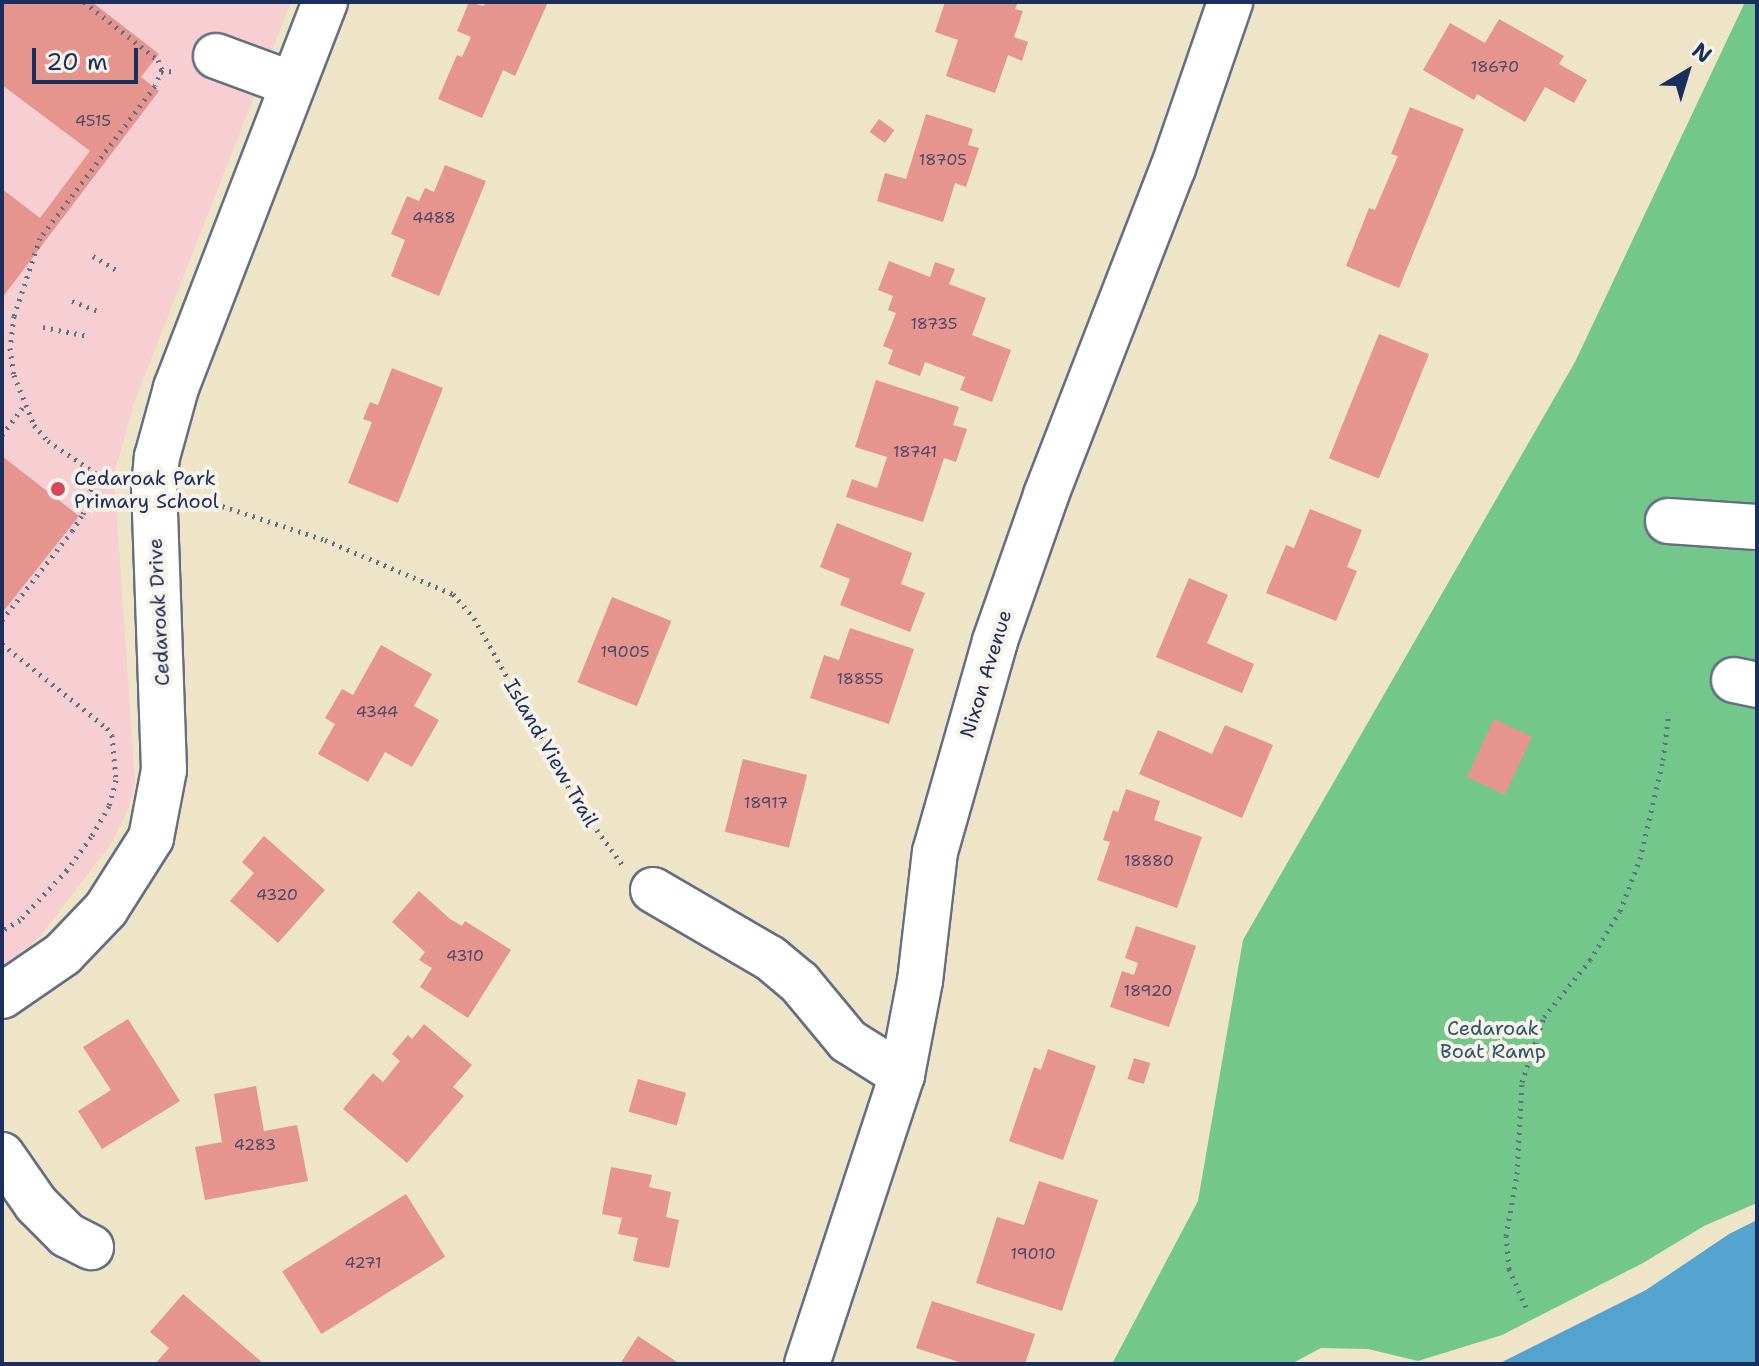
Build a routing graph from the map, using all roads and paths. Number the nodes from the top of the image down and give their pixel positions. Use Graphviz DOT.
graph roads {
  1 [pos="84,2"];
  2 [pos="325,2"];
  3 [pos="1230,2"];
  4 [pos="216,56"];
  5 [pos="172,71"];
  6 [pos="161,72"];
  7 [pos="292,84"];
  8 [pos="93,256"];
  9 [pos="115,269"];
  10 [pos="72,301"];
  11 [pos="98,311"];
  12 [pos="43,327"];
  13 [pos="88,336"];
  14 [pos="24,406"];
  15 [pos="2,435"];
  16 [pos="97,474"];
  17 [pos="116,481"];
  18 [pos="189,495"];
  19 [pos="1668,521"];
  20 [pos="1757,527"];
  21 [pos="2,620"];
  22 [pos="2,644"];
  23 [pos="1669,712"];
  24 [pos="653,890"];
  25 [pos="2,931"];
  26 [pos="2,996"];
  27 [pos="902,1075"];
  28 [pos="2,1155"];
  29 [pos="91,1247"];
  30 [pos="1526,1307"];
  31 [pos="807,1364"];
  1 -- 6 [label="path"];
  2 -- 7 [label="street, Cedaroak Drive"];
  3 -- 27 [label="street, Nixon Avenue"];
  4 -- 7 [label="street"];
  5 -- 6 [label="path"];
  6 -- 14 [label="path"];
  7 -- 26 [label="street, Cedaroak Drive"];
  8 -- 9 [label="path"];
  10 -- 11 [label="path"];
  12 -- 13 [label="path"];
  14 -- 15 [label="path"];
  14 -- 16 [label="path"];
  16 -- 17 [label="path"];
  16 -- 21 [label="path"];
  18 -- 24 [label="path, Island View Trail"];
  19 -- 20 [label="street"];
  22 -- 25 [label="path"];
  23 -- 30 [label="path"];
  24 -- 27 [label="street"];
  27 -- 31 [label="street, Nixon Avenue"];
  28 -- 29 [label="street"];
}
